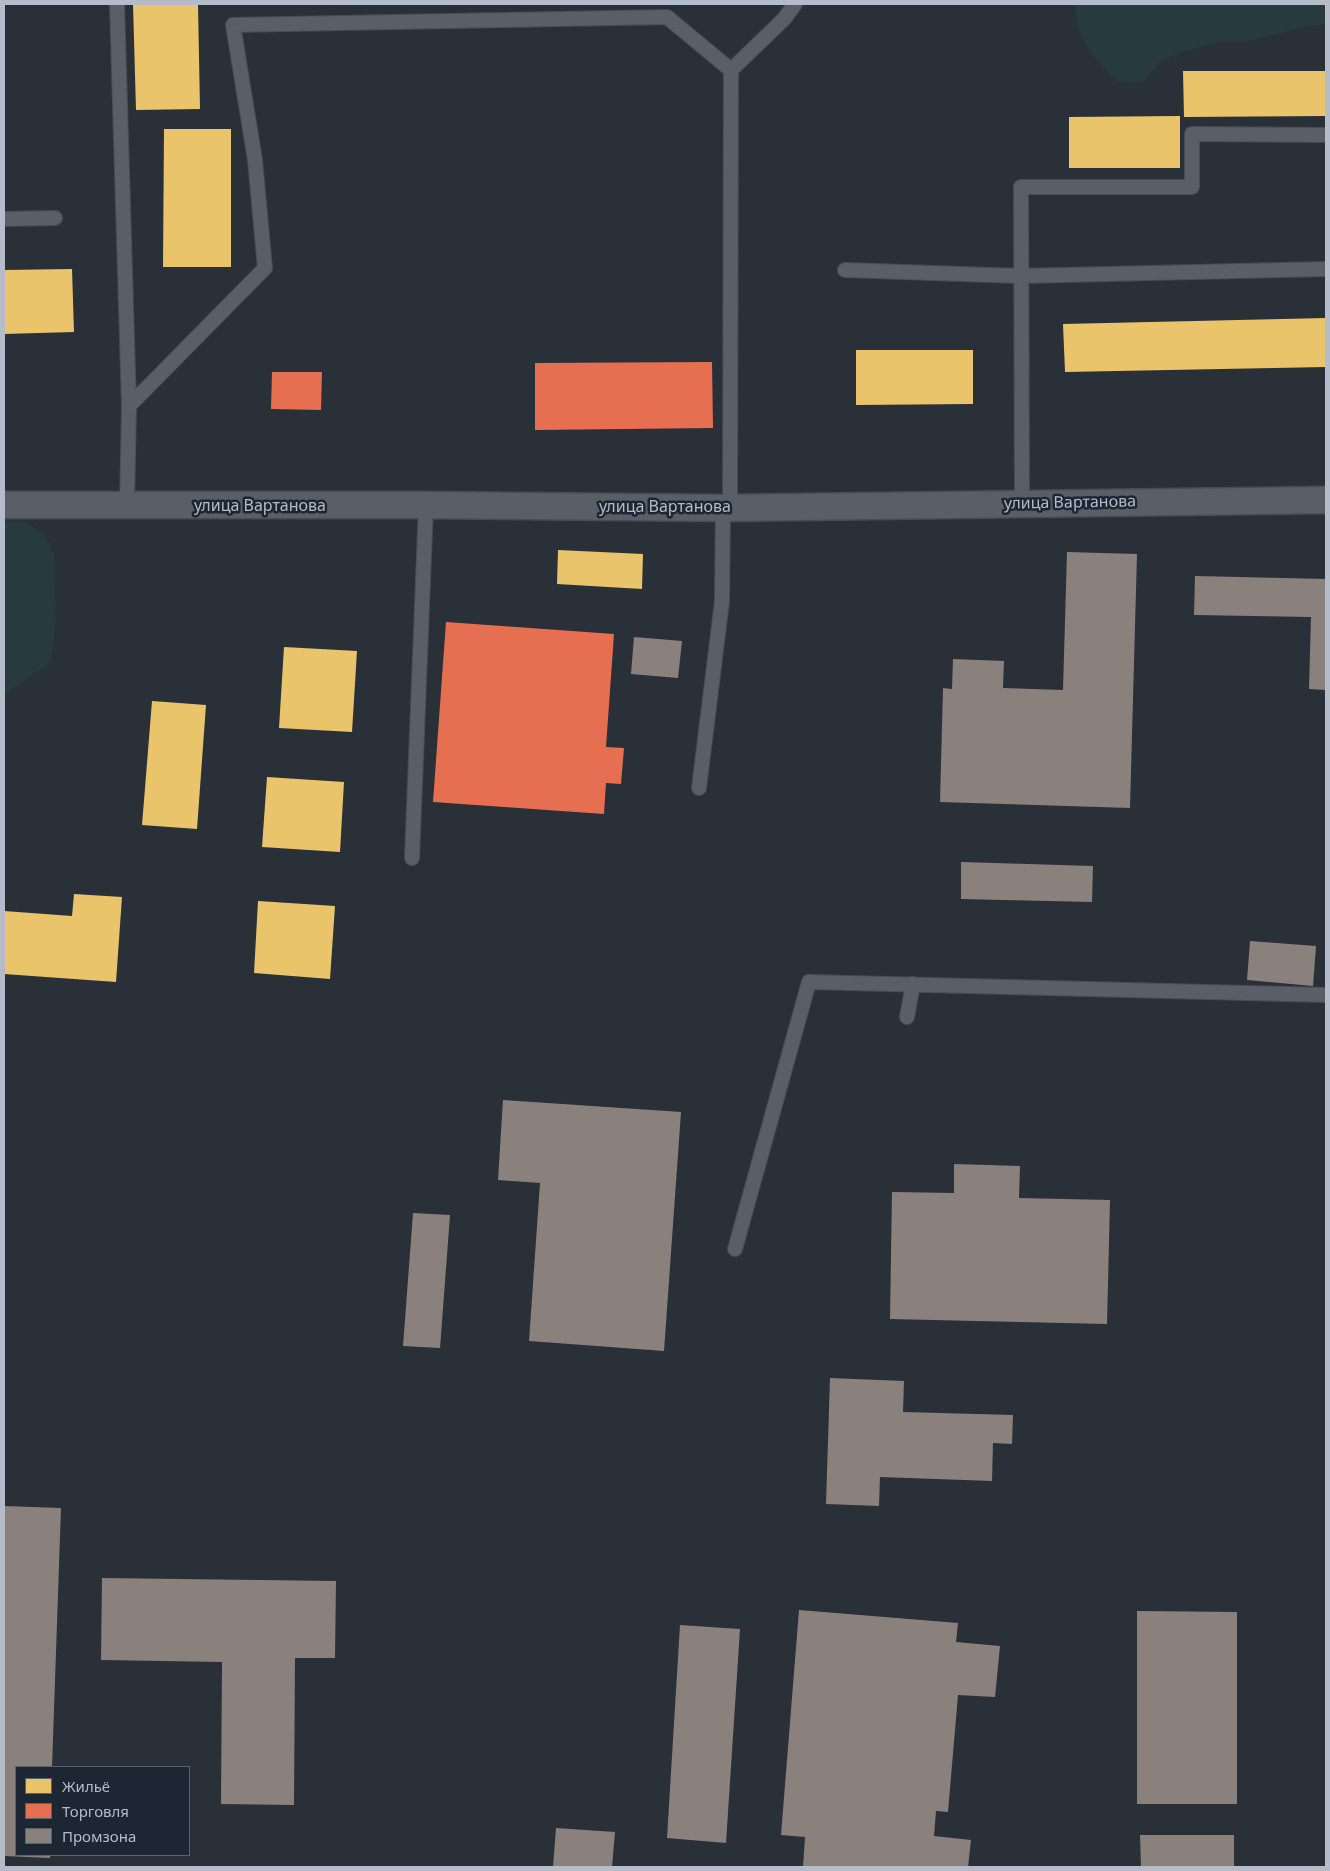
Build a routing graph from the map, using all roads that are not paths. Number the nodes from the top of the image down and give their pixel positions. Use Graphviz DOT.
graph roads {
  1 [pos="117,4"];
  2 [pos="795,4"];
  3 [pos="731,70"];
  4 [pos="1326,135"];
  5 [pos="54,218"];
  6 [pos="4,220"];
  7 [pos="1326,269"];
  8 [pos="845,270"];
  9 [pos="1020,276"];
  10 [pos="129,406"];
  11 [pos="1326,500"];
  12 [pos="1022,504"];
  13 [pos="4,505"];
  14 [pos="426,505"];
  15 [pos="127,506"];
  16 [pos="726,508"];
  17 [pos="699,788"];
  18 [pos="412,858"];
  19 [pos="913,984"];
  20 [pos="1326,995"];
  21 [pos="907,1017"];
  22 [pos="735,1249"];
  1 -- 10 [label="lane"];
  2 -- 3 [label="lane"];
  3 -- 10 [label="lane"];
  3 -- 16 [label="lane"];
  4 -- 9 [label="lane"];
  5 -- 6 [label="lane"];
  7 -- 9 [label="lane"];
  8 -- 9 [label="lane"];
  9 -- 12 [label="lane"];
  10 -- 15 [label="lane"];
  11 -- 12 [label="street, улица Вартанова"];
  12 -- 16 [label="street, улица Вартанова"];
  13 -- 15 [label="street, улица Вартанова"];
  14 -- 15 [label="street, улица Вартанова"];
  14 -- 16 [label="street, улица Вартанова"];
  14 -- 18 [label="lane"];
  16 -- 17 [label="lane"];
  19 -- 20 [label="lane"];
  19 -- 21 [label="lane"];
  19 -- 22 [label="lane"];
}
